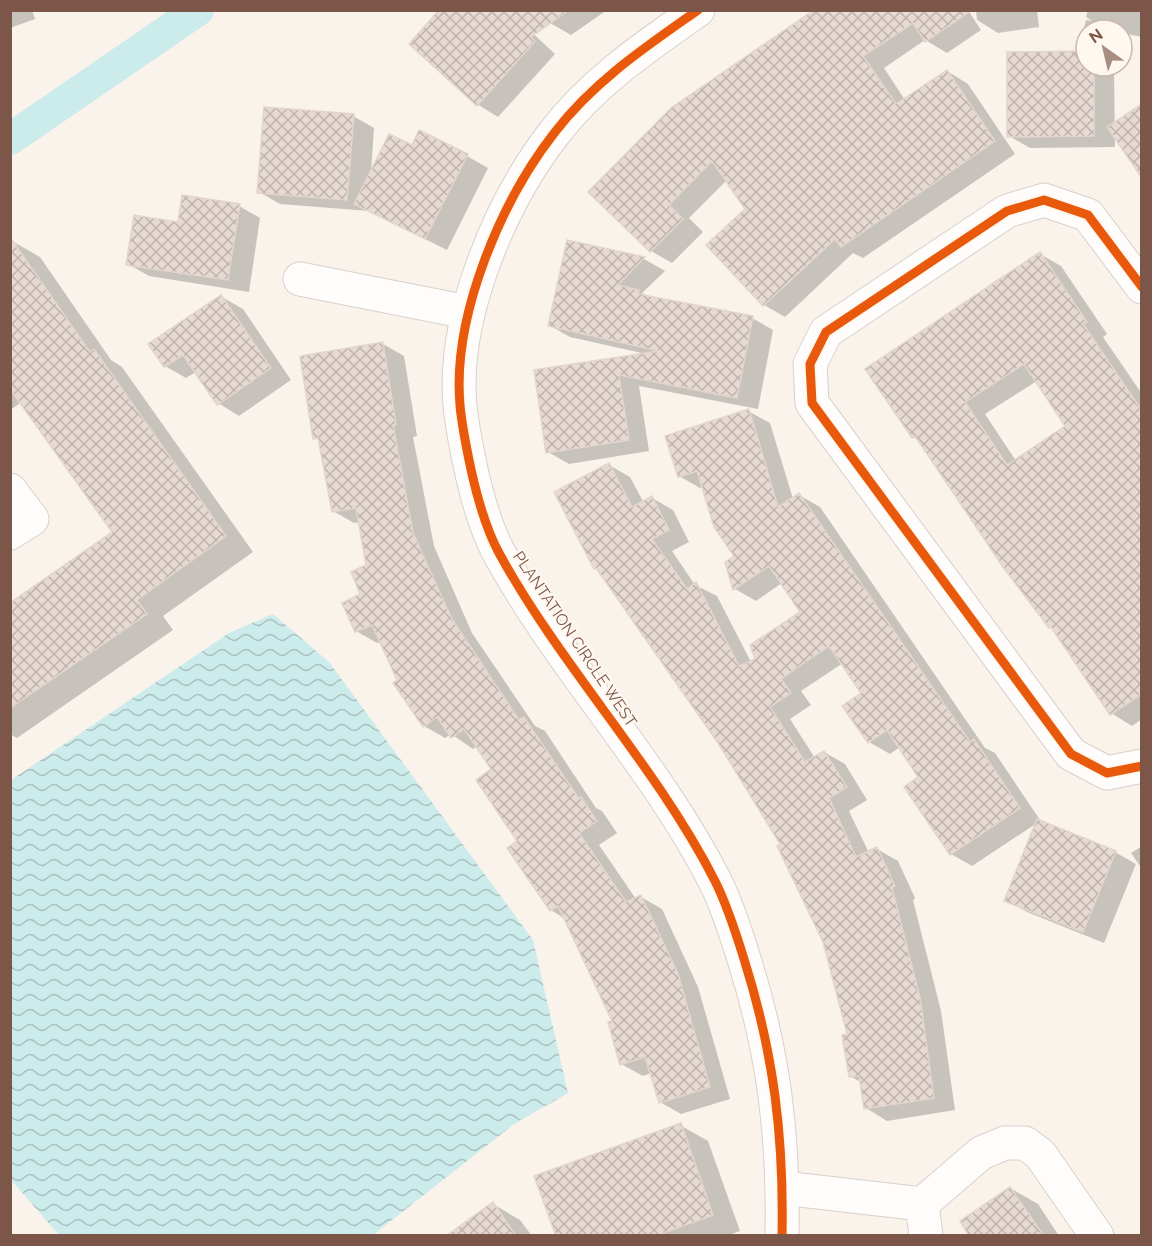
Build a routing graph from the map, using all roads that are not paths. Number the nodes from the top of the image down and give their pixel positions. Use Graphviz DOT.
graph roads {
  1 [pos="698,10"];
  2 [pos="300,279"];
  3 [pos="1142,287"];
  4 [pos="467,312"];
  5 [pos="10,490"];
  6 [pos="10,534"];
  7 [pos="1142,766"];
  8 [pos="783,1188"];
  9 [pos="922,1204"];
  10 [pos="782,1236"];
  11 [pos="926,1236"];
  12 [pos="1097,1236"];
  1 -- 4 [label="street, PLANTATION CIRCLE WEST"];
  2 -- 4 [label="street"];
  3 -- 7 [label="street"];
  4 -- 8 [label="street, PLANTATION CIRCLE WEST"];
  5 -- 6 [label="street"];
  8 -- 9 [label="street"];
  8 -- 10 [label="street, PLANTATION CIRCLE WEST"];
  9 -- 11 [label="street"];
  9 -- 12 [label="street"];
}
